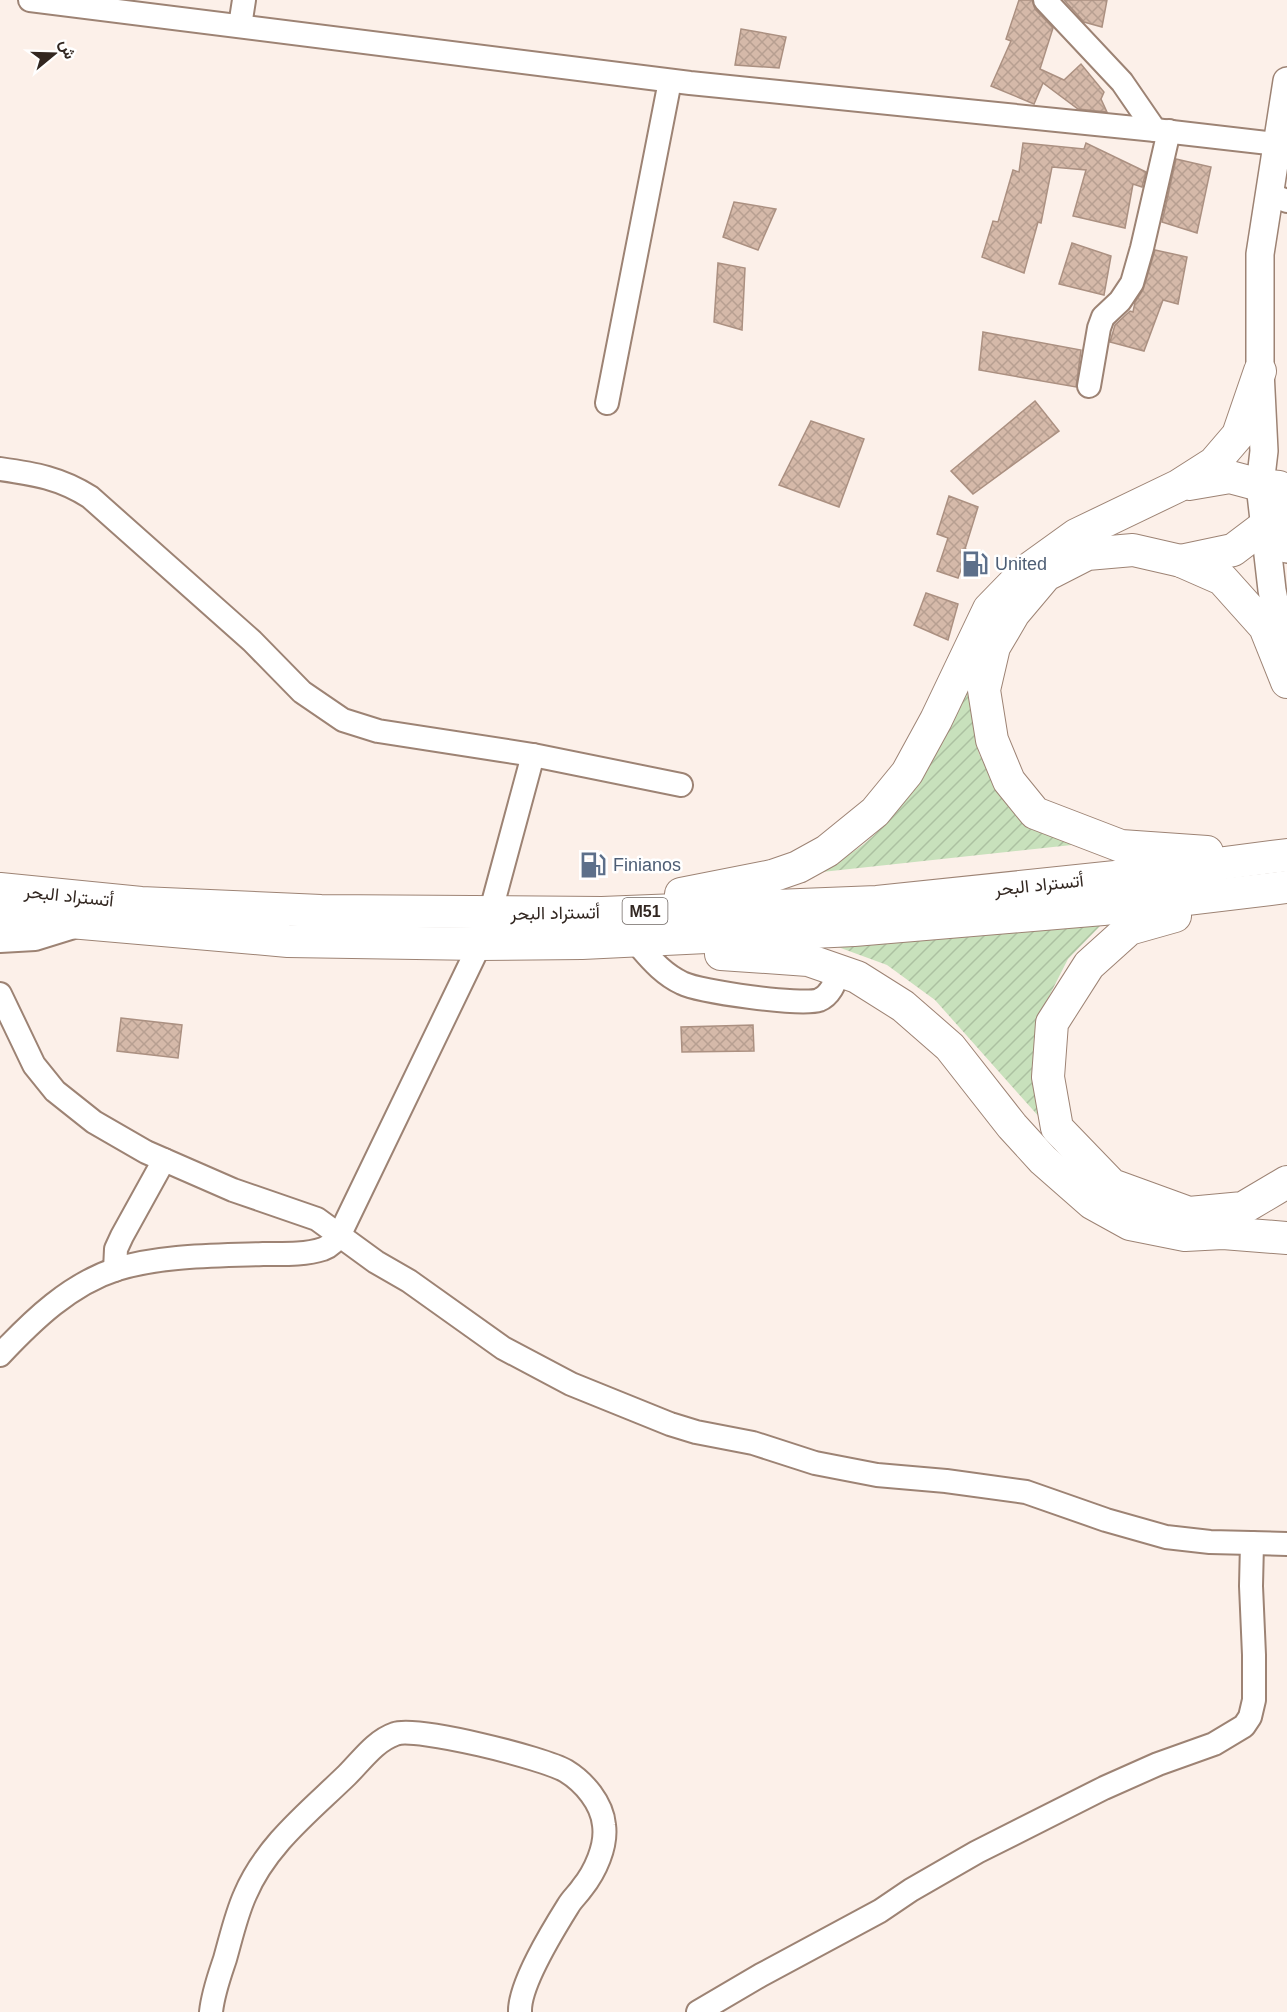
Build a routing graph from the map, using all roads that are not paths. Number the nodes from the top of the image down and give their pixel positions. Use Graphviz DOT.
graph roads {
  1 [pos="30,0"];
  2 [pos="244,0"];
  3 [pos="1045,0"];
  4 [pos="240,26"];
  5 [pos="670,81"];
  6 [pos="1287,81"];
  7 [pos="1162,130"];
  8 [pos="1276,144"];
  9 [pos="1278,197"];
  10 [pos="1260,371"];
  11 [pos="1089,386"];
  12 [pos="607,403"];
  13 [pos="0,469"];
  14 [pos="1178,486"];
  15 [pos="1271,503"];
  16 [pos="1287,549"];
  17 [pos="1181,561"];
  18 [pos="1287,670"];
  19 [pos="1287,682"];
  20 [pos="534,755"];
  21 [pos="681,785"];
  22 [pos="1280,856"];
  23 [pos="1277,888"];
  24 [pos="0,889"];
  25 [pos="602,913"];
  26 [pos="490,914"];
  27 [pos="0,916"];
  28 [pos="82,924"];
  29 [pos="0,941"];
  30 [pos="582,943"];
  31 [pos="480,944"];
  32 [pos="641,948"];
  33 [pos="839,971"];
  34 [pos="0,994"];
  35 [pos="164,1160"];
  36 [pos="1287,1182"];
  37 [pos="340,1234"];
  38 [pos="1286,1236"];
  39 [pos="115,1270"];
  40 [pos="0,1355"];
  41 [pos="1252,1543"];
  42 [pos="1287,1544"];
  43 [pos="212,2012"];
  44 [pos="520,2012"];
  45 [pos="698,2012"];
  1 -- 4 [label="street"];
  2 -- 4 [label="street"];
  3 -- 7 [label="street"];
  4 -- 5 [label="street"];
  5 -- 7 [label="street"];
  5 -- 12 [label="street"];
  6 -- 8 [label="main road"];
  7 -- 8 [label="street"];
  7 -- 11 [label="street"];
  8 -- 9 [label="main road"];
  9 -- 10 [label="main road"];
  10 -- 14 [label="highway"];
  10 -- 15 [label="main road"];
  13 -- 20 [label="street"];
  14 -- 15 [label="highway"];
  14 -- 25 [label="highway"];
  15 -- 16 [label="main road"];
  15 -- 17 [label="highway"];
  15 -- 18 [label="main road"];
  17 -- 19 [label="highway"];
  17 -- 22 [label="highway"];
  20 -- 21 [label="street"];
  20 -- 26 [label="street"];
  22 -- 25 [label="highway, أتستراد البحر / M51"];
  23 -- 30 [label="highway, أتستراد البحر / M51"];
  23 -- 36 [label="highway"];
  24 -- 26 [label="highway, أتستراد البحر / M51"];
  25 -- 26 [label="highway, أتستراد البحر / M51"];
  27 -- 28 [label="highway, أتستراد البحر / M51"];
  28 -- 29 [label="street"];
  28 -- 31 [label="highway, أتستراد البحر / M51"];
  30 -- 31 [label="highway, أتستراد البحر / M51"];
  30 -- 32 [label="highway"];
  31 -- 37 [label="street"];
  32 -- 33 [label="highway"];
  32 -- 33 [label="street"];
  33 -- 38 [label="highway"];
  34 -- 35 [label="street"];
  35 -- 37 [label="street"];
  35 -- 39 [label="street"];
  37 -- 39 [label="street"];
  37 -- 41 [label="street"];
  39 -- 40 [label="street"];
  41 -- 42 [label="street"];
  41 -- 45 [label="street"];
  43 -- 44 [label="street"];
}
